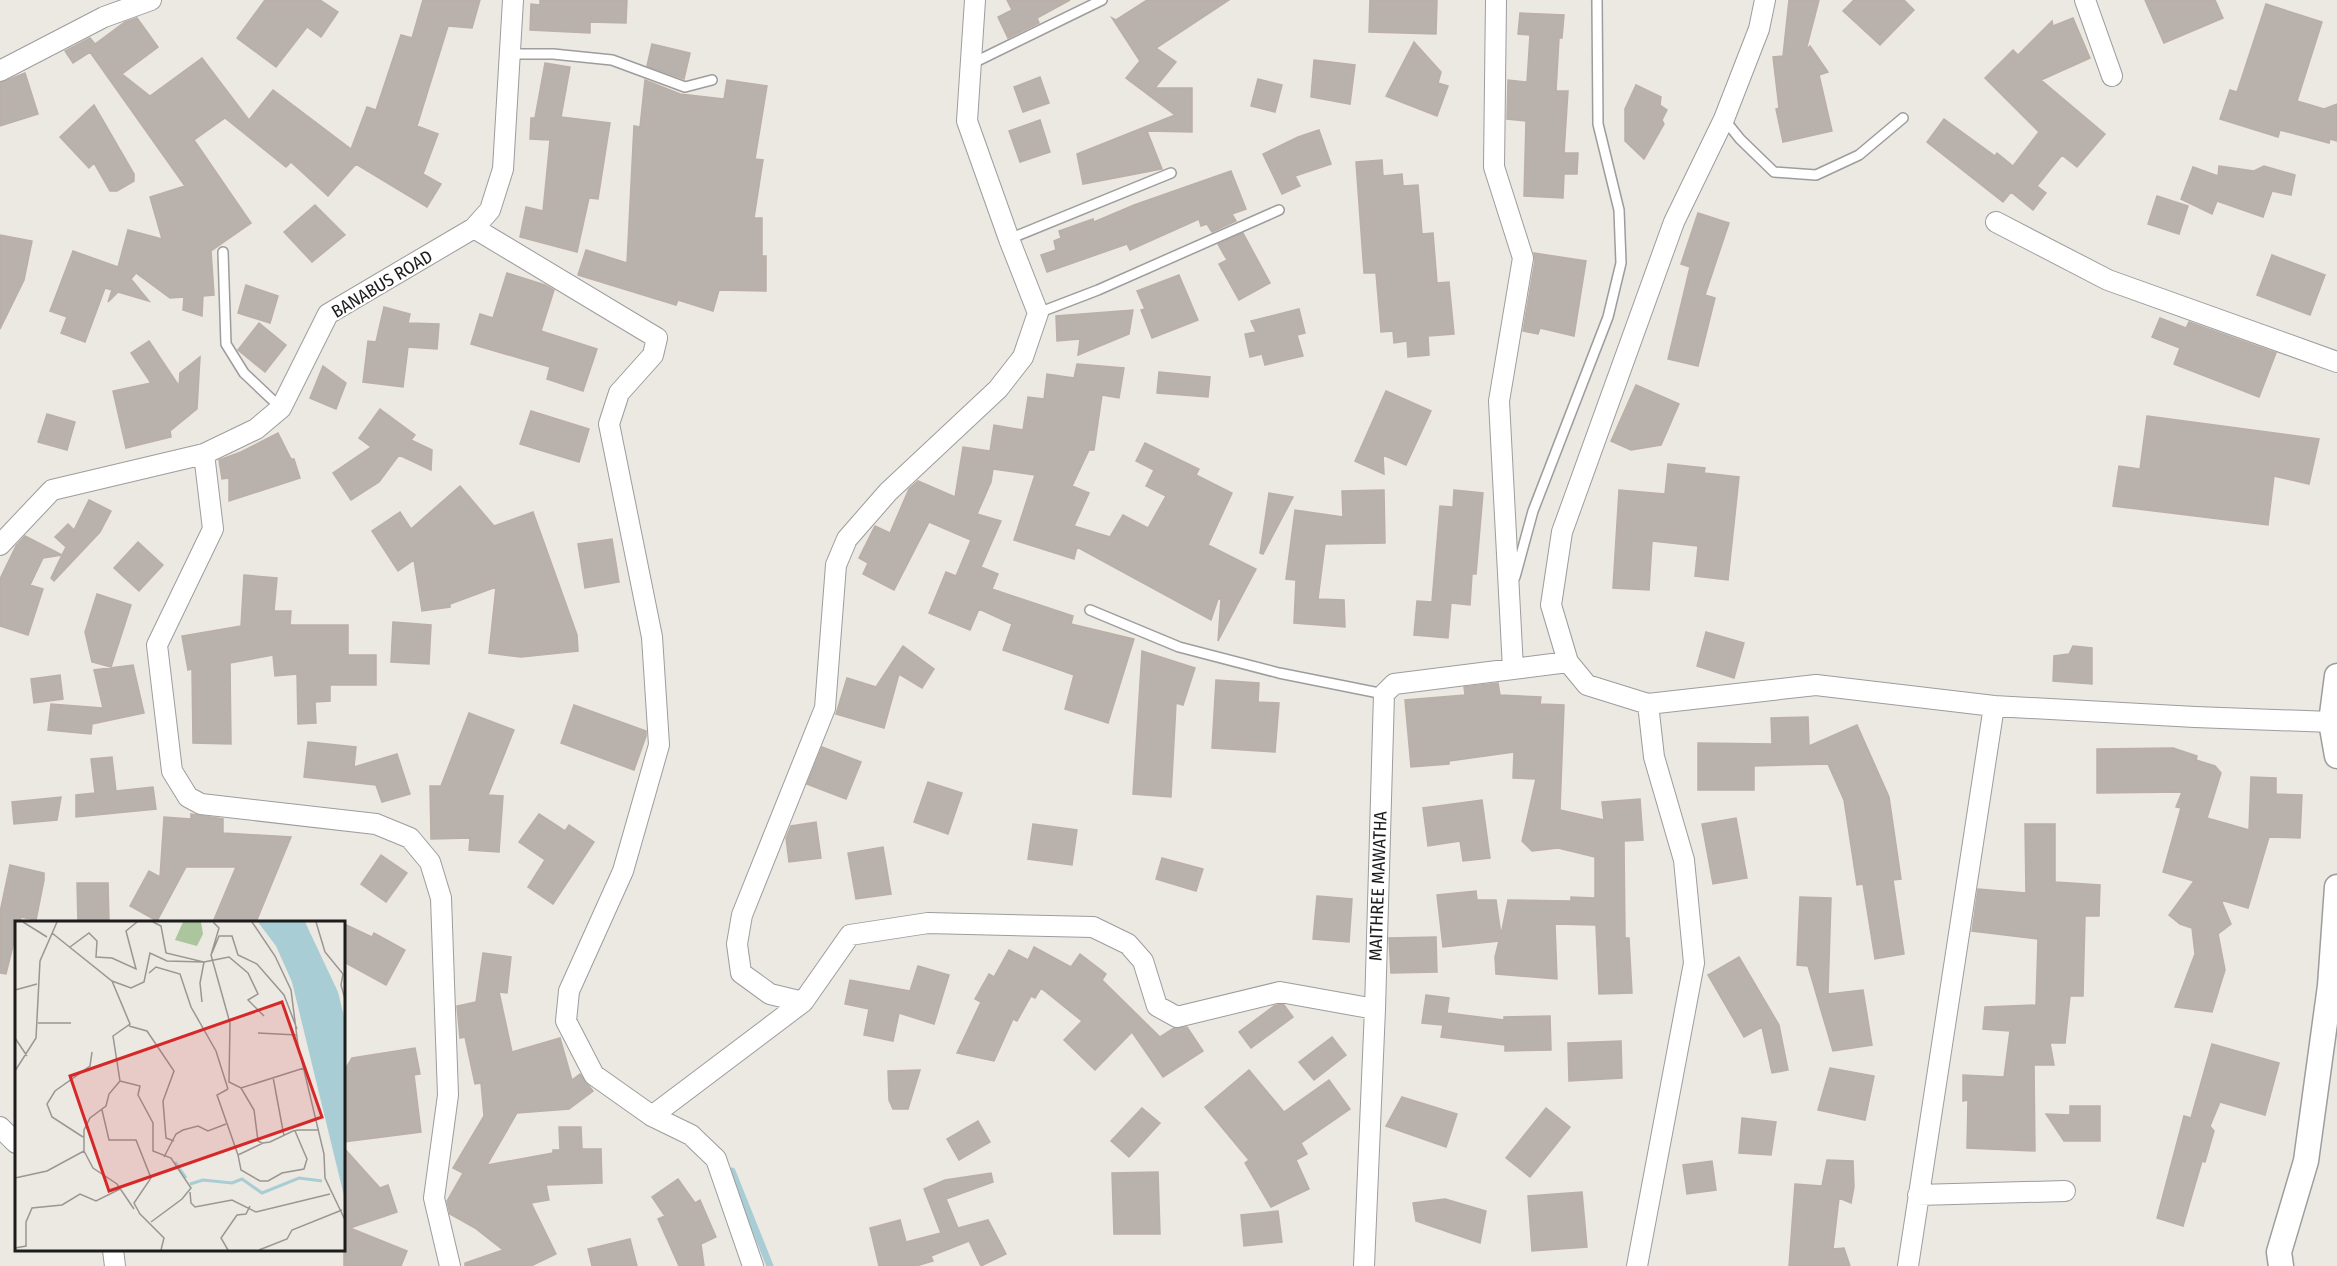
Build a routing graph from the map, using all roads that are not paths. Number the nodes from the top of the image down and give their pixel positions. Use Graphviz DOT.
graph roads {
  1 [pos="151,0"];
  2 [pos="513,0"];
  3 [pos="975,0"];
  4 [pos="1102,0"];
  5 [pos="1496,0"];
  6 [pos="1597,0"];
  7 [pos="1766,0"];
  8 [pos="2085,0"];
  9 [pos="510,54"];
  10 [pos="971,64"];
  11 [pos="0,71"];
  12 [pos="2112,76"];
  13 [pos="712,80"];
  14 [pos="1903,118"];
  15 [pos="1724,119"];
  16 [pos="1171,174"];
  17 [pos="1279,210"];
  18 [pos="1996,222"];
  19 [pos="474,228"];
  20 [pos="1009,239"];
  21 [pos="223,252"];
  22 [pos="1038,313"];
  23 [pos="2337,362"];
  24 [pos="281,408"];
  25 [pos="204,454"];
  26 [pos="0,545"];
  27 [pos="1509,598"];
  28 [pos="1090,610"];
  29 [pos="1568,662"];
  30 [pos="1513,669"];
  31 [pos="2337,676"];
  32 [pos="1384,694"];
  33 [pos="1648,704"];
  34 [pos="1994,706"];
  35 [pos="2331,722"];
  36 [pos="2337,756"];
  37 [pos="2337,887"];
  38 [pos="803,1002"];
  39 [pos="1375,1008"];
  40 [pos="652,1116"];
  41 [pos="0,1128"];
  42 [pos="15,1142"];
  43 [pos="2065,1191"];
  44 [pos="1918,1195"];
  45 [pos="113,1251"];
  46 [pos="115,1266"];
  47 [pos="450,1266"];
  48 [pos="753,1266"];
  49 [pos="1364,1266"];
  50 [pos="1637,1266"];
  51 [pos="1908,1266"];
  52 [pos="2281,1266"];
  1 -- 11 [label="street"];
  2 -- 9 [label="street, BANABUS ROAD"];
  3 -- 10 [label="street"];
  4 -- 10 [label="lane"];
  5 -- 27 [label="street"];
  6 -- 27 [label="lane"];
  7 -- 15 [label="street"];
  8 -- 12 [label="street"];
  9 -- 13 [label="lane"];
  9 -- 19 [label="street, BANABUS ROAD"];
  10 -- 20 [label="street"];
  14 -- 15 [label="lane"];
  15 -- 29 [label="street"];
  16 -- 20 [label="lane"];
  17 -- 22 [label="lane"];
  18 -- 23 [label="street"];
  19 -- 24 [label="street, BANABUS ROAD"];
  19 -- 40 [label="street"];
  20 -- 22 [label="street"];
  21 -- 24 [label="lane"];
  22 -- 38 [label="street"];
  24 -- 25 [label="street, BANABUS ROAD"];
  25 -- 26 [label="street, BANABUS ROAD"];
  25 -- 47 [label="street"];
  27 -- 30 [label="street"];
  28 -- 32 [label="lane"];
  29 -- 30 [label="street"];
  29 -- 33 [label="street"];
  30 -- 32 [label="street"];
  31 -- 35 [label="street"];
  32 -- 39 [label="street, MAITHREE MAWATHA"];
  33 -- 34 [label="street"];
  33 -- 50 [label="street"];
  34 -- 35 [label="street"];
  34 -- 44 [label="street"];
  35 -- 36 [label="street"];
  37 -- 52 [label="street"];
  38 -- 39 [label="street"];
  38 -- 40 [label="street"];
  39 -- 49 [label="street, MAITHREE MAWATHA"];
  40 -- 48 [label="street"];
  41 -- 42 [label="street"];
  43 -- 44 [label="street"];
  44 -- 51 [label="street"];
  45 -- 46 [label="street"];
}
